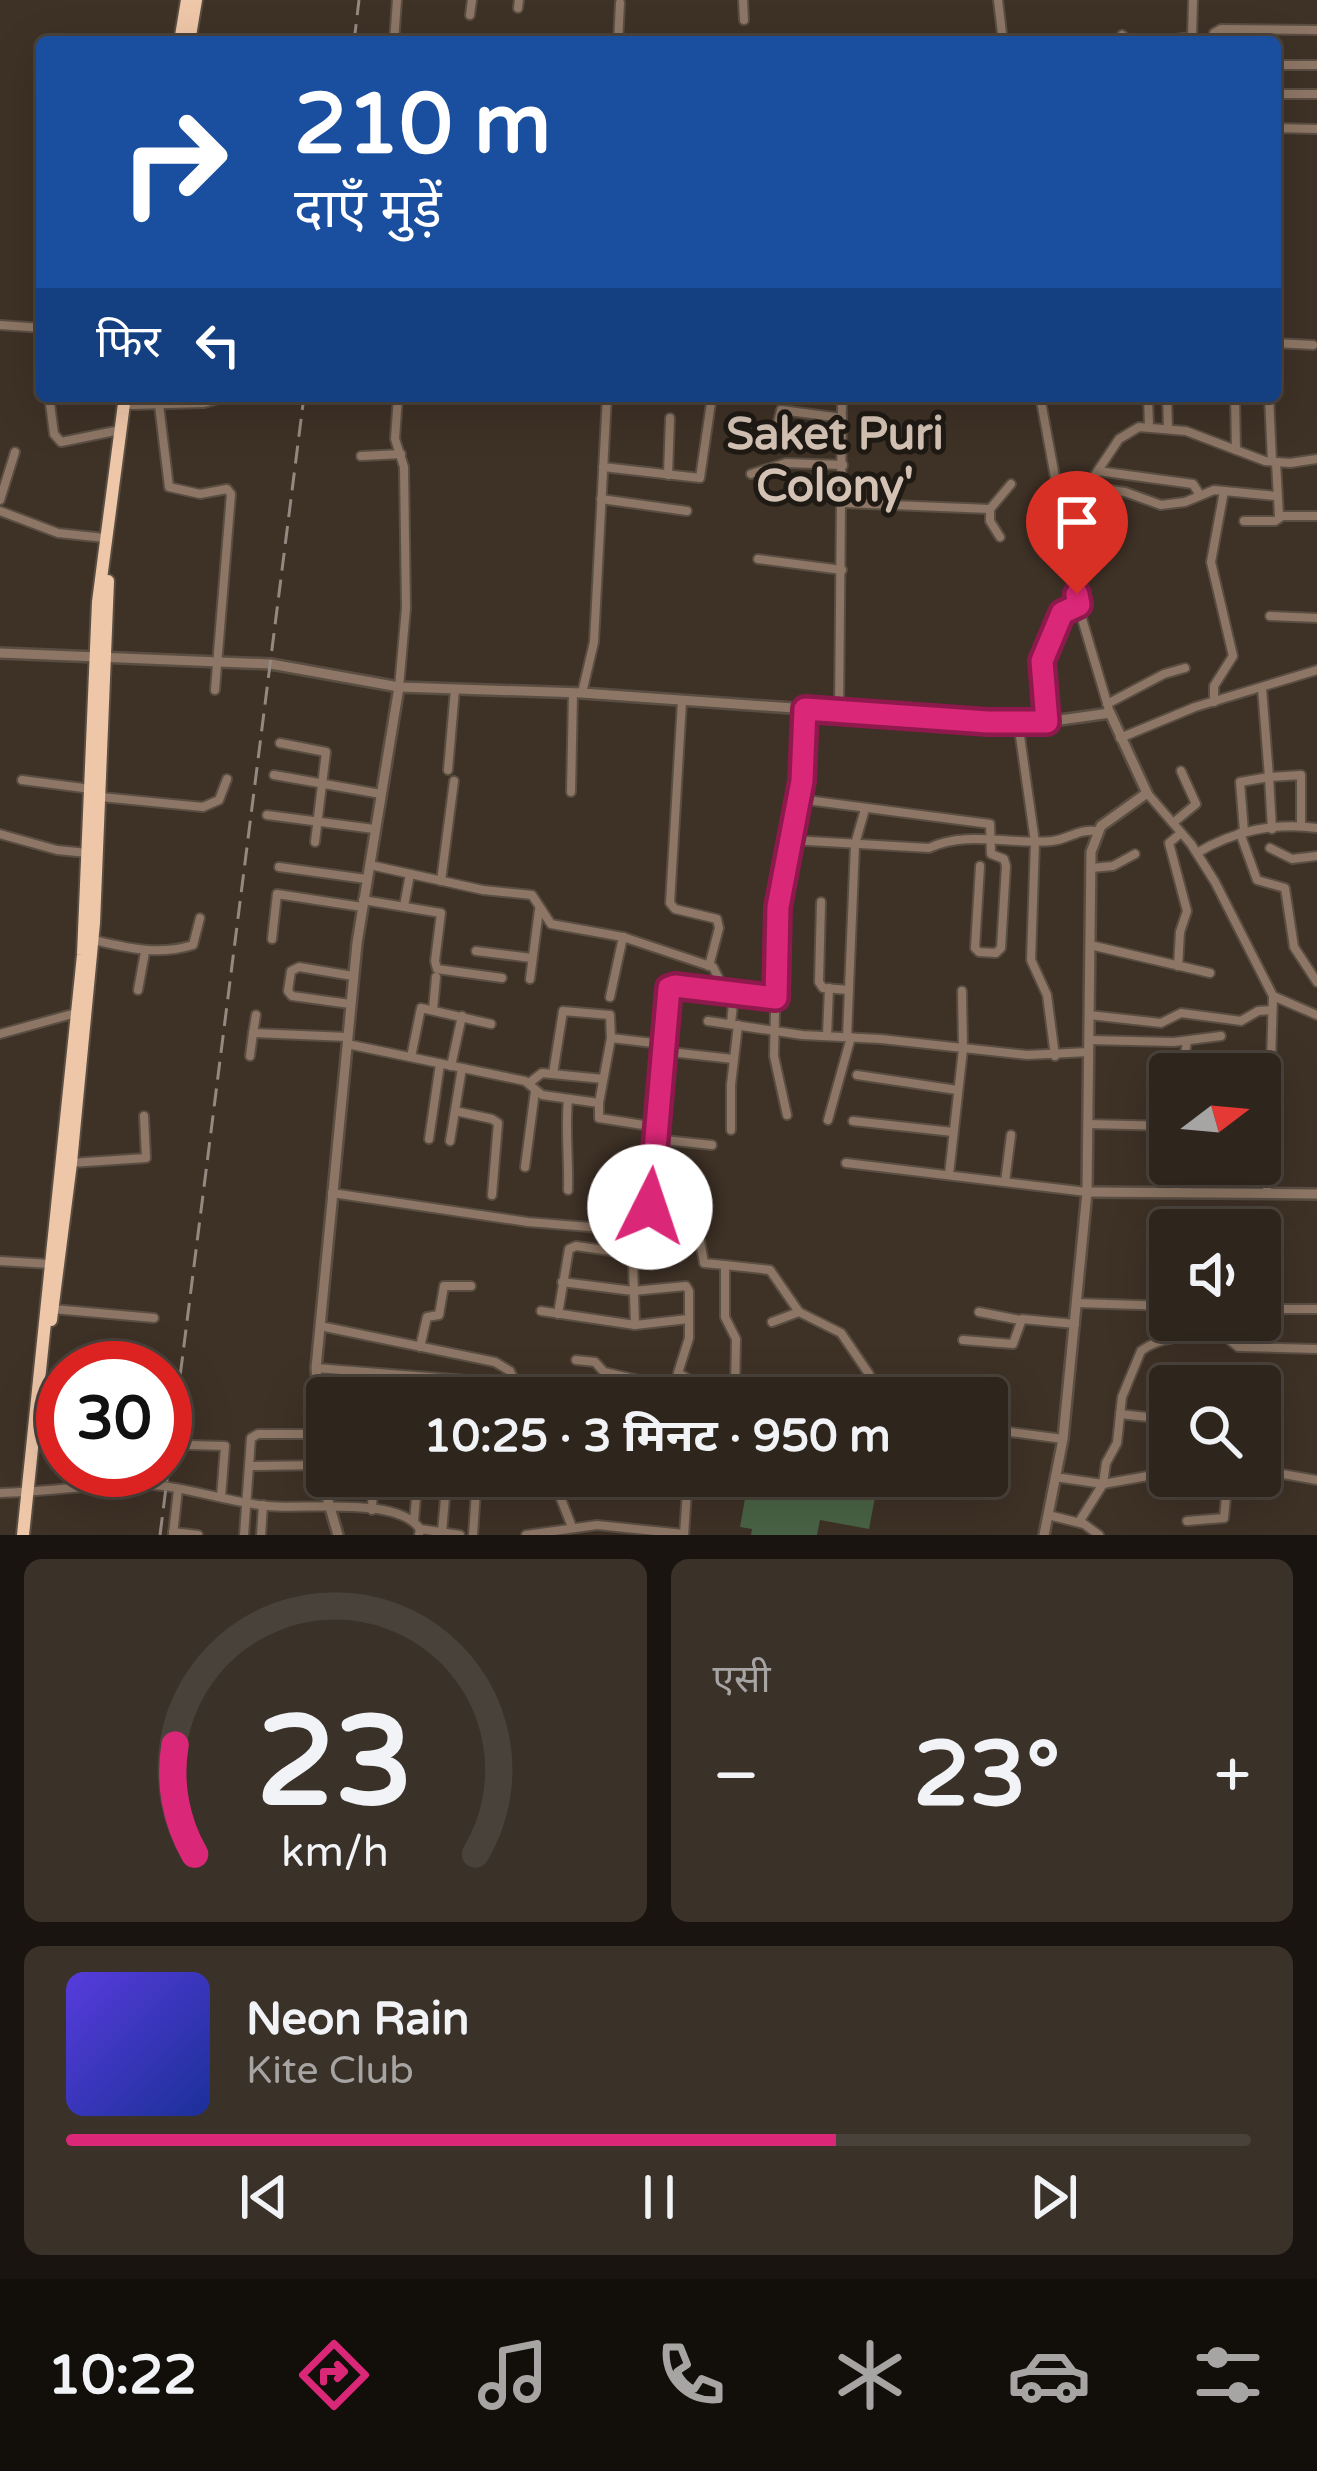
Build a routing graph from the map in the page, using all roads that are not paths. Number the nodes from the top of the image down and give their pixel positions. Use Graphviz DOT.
graph roads {
  1 [pos="191,0"];
  2 [pos="397,0"];
  3 [pos="472,0"];
  4 [pos="743,0"];
  5 [pos="998,0"];
  6 [pos="1192,0"];
  7 [pos="620,3"];
  8 [pos="470,15"];
  9 [pos="744,20"];
  10 [pos="1317,30"];
  11 [pos="186,36"];
  12 [pos="394,36"];
  13 [pos="618,36"];
  14 [pos="1003,36"];
  15 [pos="1192,36"];
  16 [pos="1214,36"];
  17 [pos="1281,65"];
  18 [pos="1317,65"];
  19 [pos="1281,94"];
  20 [pos="1317,94"];
  21 [pos="1281,128"];
  22 [pos="1317,128"];
  23 [pos="0,325"];
  24 [pos="36,328"];
  25 [pos="1281,343"];
  26 [pos="1313,344"];
  27 [pos="50,402"];
  28 [pos="129,402"];
  29 [pos="130,402"];
  30 [pos="144,402"];
  31 [pos="209,402"];
  32 [pos="397,402"];
  33 [pos="607,402"];
  34 [pos="711,402"];
  35 [pos="842,402"];
  36 [pos="1041,402"];
  37 [pos="1148,402"];
  38 [pos="1167,402"];
  39 [pos="1235,402"];
  40 [pos="1269,402"];
  41 [pos="159,405"];
  42 [pos="670,418"];
  43 [pos="842,418"];
  44 [pos="1149,426"];
  45 [pos="1168,428"];
  46 [pos="120,430"];
  47 [pos="773,442"];
  48 [pos="1236,450"];
  49 [pos="15,452"];
  50 [pos="401,454"];
  51 [pos="361,456"];
  52 [pos="1317,459"];
  53 [pos="1274,462"];
  54 [pos="843,466"];
  55 [pos="603,467"];
  56 [pos="1098,471"];
  57 [pos="668,475"];
  58 [pos="751,475"];
  59 [pos="1011,484"];
  60 [pos="1087,487"];
  61 [pos="1224,491"];
  62 [pos="1200,495"];
  63 [pos="1276,496"];
  64 [pos="1060,498"];
  65 [pos="601,499"];
  66 [pos="0,500"];
  67 [pos="842,503"];
  68 [pos="990,509"];
  69 [pos="0,511"];
  70 [pos="687,511"];
  71 [pos="1282,516"];
  72 [pos="1317,516"];
  73 [pos="1244,520"];
  74 [pos="1000,537"];
  75 [pos="105,538"];
  76 [pos="758,559"];
  77 [pos="842,570"];
  78 [pos="1079,605"];
  79 [pos="1270,616"];
  80 [pos="1317,619"];
  81 [pos="0,653"];
  82 [pos="99,658"];
  83 [pos="215,662"];
  84 [pos="1185,668"];
  85 [pos="1317,670"];
  86 [pos="399,686"];
  87 [pos="455,688"];
  88 [pos="1262,688"];
  89 [pos="215,690"];
  90 [pos="578,693"];
  91 [pos="682,701"];
  92 [pos="1214,702"];
  93 [pos="1108,708"];
  94 [pos="805,709"];
  95 [pos="839,712"];
  96 [pos="1018,722"];
  97 [pos="1047,722"];
  98 [pos="1120,738"];
  99 [pos="280,742"];
  100 [pos="448,770"];
  101 [pos="1181,771"];
  102 [pos="274,775"];
  103 [pos="1269,777"];
  104 [pos="227,778"];
  105 [pos="22,780"];
  106 [pos="454,782"];
  107 [pos="322,784"];
  108 [pos="571,792"];
  109 [pos="97,793"];
  110 [pos="1147,793"];
  111 [pos="381,794"];
  112 [pos="799,800"];
  113 [pos="865,808"];
  114 [pos="267,815"];
  115 [pos="317,821"];
  116 [pos="1173,823"];
  117 [pos="1301,826"];
  118 [pos="1317,828"];
  119 [pos="374,829"];
  120 [pos="1272,829"];
  121 [pos="1097,831"];
  122 [pos="1181,832"];
  123 [pos="1242,832"];
  124 [pos="0,834"];
  125 [pos="791,840"];
  126 [pos="992,840"];
  127 [pos="315,842"];
  128 [pos="1035,842"];
  129 [pos="855,844"];
  130 [pos="1270,848"];
  131 [pos="90,853"];
  132 [pos="1135,854"];
  133 [pos="1197,854"];
  134 [pos="1317,856"];
  135 [pos="368,864"];
  136 [pos="980,866"];
  137 [pos="279,867"];
  138 [pos="1091,868"];
  139 [pos="410,874"];
  140 [pos="366,879"];
  141 [pos="441,882"];
  142 [pos="821,902"];
  143 [pos="362,904"];
  144 [pos="404,906"];
  145 [pos="540,907"];
  146 [pos="200,918"];
  147 [pos="623,937"];
  148 [pos="272,939"];
  149 [pos="93,940"];
  150 [pos="1090,945"];
  151 [pos="476,951"];
  152 [pos="145,952"];
  153 [pos="531,958"];
  154 [pos="710,966"];
  155 [pos="1178,966"];
  156 [pos="1210,973"];
  157 [pos="353,976"];
  158 [pos="436,977"];
  159 [pos="502,978"];
  160 [pos="530,979"];
  161 [pos="1317,982"];
  162 [pos="829,988"];
  163 [pos="138,990"];
  164 [pos="849,990"];
  165 [pos="717,991"];
  166 [pos="962,991"];
  167 [pos="734,993"];
  168 [pos="1273,996"];
  169 [pos="610,997"];
  170 [pos="776,998"];
  171 [pos="350,1004"];
  172 [pos="433,1010"];
  173 [pos="1272,1010"];
  174 [pos="76,1013"];
  175 [pos="256,1015"];
  176 [pos="1090,1015"];
  177 [pos="1317,1015"];
  178 [pos="462,1016"];
  179 [pos="708,1021"];
  180 [pos="490,1024"];
  181 [pos="734,1025"];
  182 [pos="775,1031"];
  183 [pos="254,1033"];
  184 [pos="0,1034"];
  185 [pos="827,1036"];
  186 [pos="1221,1036"];
  187 [pos="849,1037"];
  188 [pos="610,1038"];
  189 [pos="347,1041"];
  190 [pos="1187,1041"];
  191 [pos="1089,1046"];
  192 [pos="661,1048"];
  193 [pos="963,1049"];
  194 [pos="1185,1053"];
  195 [pos="1269,1053"];
  196 [pos="250,1056"];
  197 [pos="1055,1056"];
  198 [pos="411,1057"];
  199 [pos="733,1059"];
  200 [pos="440,1064"];
  201 [pos="451,1066"];
  202 [pos="462,1068"];
  203 [pos="553,1074"];
  204 [pos="857,1076"];
  205 [pos="603,1079"];
  206 [pos="532,1087"];
  207 [pos="957,1090"];
  208 [pos="568,1099"];
  209 [pos="598,1102"];
  210 [pos="455,1112"];
  211 [pos="787,1115"];
  212 [pos="144,1116"];
  213 [pos="828,1120"];
  214 [pos="853,1121"];
  215 [pos="1088,1124"];
  216 [pos="1149,1125"];
  217 [pos="656,1127"];
  218 [pos="731,1130"];
  219 [pos="953,1132"];
  220 [pos="1011,1136"];
  221 [pos="429,1139"];
  222 [pos="655,1139"];
  223 [pos="450,1141"];
  224 [pos="712,1145"];
  225 [pos="71,1163"];
  226 [pos="846,1163"];
  227 [pos="525,1167"];
  228 [pos="950,1175"];
  229 [pos="1005,1182"];
  230 [pos="1176,1185"];
  231 [pos="1267,1185"];
  232 [pos="568,1190"];
  233 [pos="1088,1192"];
  234 [pos="1267,1192"];
  235 [pos="332,1193"];
  236 [pos="1176,1193"];
  237 [pos="492,1195"];
  238 [pos="1317,1195"];
  239 [pos="614,1229"];
  240 [pos="0,1261"];
  241 [pos="50,1264"];
  242 [pos="725,1265"];
  243 [pos="562,1282"];
  244 [pos="471,1286"];
  245 [pos="633,1292"];
  246 [pos="1077,1303"];
  247 [pos="1149,1305"];
  248 [pos="1281,1309"];
  249 [pos="1317,1309"];
  250 [pos="52,1310"];
  251 [pos="541,1311"];
  252 [pos="799,1312"];
  253 [pos="979,1312"];
  254 [pos="558,1314"];
  255 [pos="154,1318"];
  256 [pos="689,1319"];
  257 [pos="1020,1320"];
  258 [pos="772,1322"];
  259 [pos="1075,1324"];
  260 [pos="635,1325"];
  261 [pos="320,1327"];
  262 [pos="963,1340"];
  263 [pos="44,1341"];
  264 [pos="44,1341"];
  265 [pos="420,1348"];
  266 [pos="1317,1349"];
  267 [pos="577,1360"];
  268 [pos="316,1368"];
  269 [pos="317,1377"];
  270 [pos="429,1377"];
  271 [pos="513,1377"];
  272 [pos="626,1377"];
  273 [pos="685,1377"];
  274 [pos="735,1377"];
  275 [pos="869,1377"];
  276 [pos="1120,1414"];
  277 [pos="1149,1417"];
  278 [pos="36,1418"];
  279 [pos="1008,1432"];
  280 [pos="306,1434"];
  281 [pos="1063,1438"];
  282 [pos="192,1445"];
  283 [pos="250,1466"];
  284 [pos="306,1466"];
  285 [pos="1281,1474"];
  286 [pos="1149,1476"];
  287 [pos="1055,1478"];
  288 [pos="1317,1480"];
  289 [pos="1103,1484"];
  290 [pos="0,1492"];
  291 [pos="36,1492"];
  292 [pos="192,1492"];
  293 [pos="28,1493"];
  294 [pos="177,1497"];
  295 [pos="220,1497"];
  296 [pos="328,1497"];
  297 [pos="373,1497"];
  298 [pos="418,1497"];
  299 [pos="445,1497"];
  300 [pos="476,1497"];
  301 [pos="560,1497"];
  302 [pos="687,1497"];
  303 [pos="1226,1497"];
  304 [pos="249,1503"];
  305 [pos="329,1504"];
  306 [pos="263,1505"];
  307 [pos="372,1511"];
  308 [pos="1048,1515"];
  309 [pos="1186,1521"];
  310 [pos="1078,1522"];
  311 [pos="572,1527"];
  312 [pos="418,1528"];
  313 [pos="641,1531"];
  314 [pos="442,1532"];
  315 [pos="173,1534"];
  316 [pos="1097,1534"];
  317 [pos="23,1535"];
  318 [pos="198,1535"];
  319 [pos="244,1535"];
  320 [pos="261,1535"];
  321 [pos="338,1535"];
  322 [pos="460,1535"];
  323 [pos="473,1535"];
  324 [pos="526,1535"];
  325 [pos="684,1535"];
  326 [pos="1044,1535"];
  1 -- 11 [label="highway"];
  2 -- 12 [label="street"];
  3 -- 8 [label="street"];
  4 -- 9 [label="street"];
  5 -- 14 [label="street"];
  6 -- 15 [label="street"];
  7 -- 13 [label="street"];
  10 -- 16 [label="street"];
  17 -- 18 [label="street"];
  19 -- 20 [label="street"];
  21 -- 22 [label="street"];
  23 -- 24 [label="street"];
  25 -- 26 [label="street"];
  27 -- 46 [label="street"];
  28 -- 46 [label="highway"];
  29 -- 82 [label="highway"];
  30 -- 41 [label="street"];
  31 -- 41 [label="street"];
  32 -- 50 [label="street"];
  33 -- 55 [label="street"];
  34 -- 57 [label="street"];
  35 -- 43 [label="street"];
  36 -- 64 [label="street"];
  37 -- 44 [label="street"];
  38 -- 45 [label="street"];
  39 -- 48 [label="street"];
  40 -- 53 [label="street"];
  41 -- 83 [label="street"];
  42 -- 57 [label="street"];
  43 -- 47 [label="street"];
  43 -- 54 [label="street"];
  44 -- 45 [label="street"];
  44 -- 56 [label="street"];
  45 -- 48 [label="street"];
  46 -- 75 [label="highway"];
  48 -- 53 [label="street"];
  49 -- 66 [label="street"];
  50 -- 51 [label="street"];
  50 -- 86 [label="street"];
  52 -- 53 [label="street"];
  53 -- 63 [label="street"];
  54 -- 58 [label="street"];
  54 -- 67 [label="street"];
  55 -- 57 [label="street"];
  55 -- 65 [label="street"];
  56 -- 60 [label="street"];
  56 -- 62 [label="street"];
  59 -- 68 [label="street"];
  60 -- 62 [label="street"];
  60 -- 64 [label="street"];
  61 -- 62 [label="street"];
  61 -- 63 [label="street"];
  61 -- 92 [label="street"];
  63 -- 71 [label="street"];
  64 -- 78 [label="street"];
  65 -- 70 [label="street"];
  65 -- 90 [label="street"];
  67 -- 68 [label="street"];
  67 -- 77 [label="street"];
  68 -- 74 [label="street"];
  69 -- 75 [label="street"];
  71 -- 72 [label="street"];
  71 -- 73 [label="street"];
  75 -- 82 [label="highway"];
  76 -- 77 [label="street"];
  77 -- 95 [label="street"];
  78 -- 93 [label="street"];
  78 -- 97 [label="street"];
  79 -- 80 [label="street"];
  81 -- 82 [label="street"];
  82 -- 83 [label="street"];
  82 -- 109 [label="highway"];
  83 -- 86 [label="street"];
  83 -- 89 [label="street"];
  84 -- 93 [label="street"];
  85 -- 88 [label="street"];
  86 -- 87 [label="street"];
  86 -- 111 [label="street"];
  87 -- 90 [label="street"];
  87 -- 100 [label="street"];
  88 -- 92 [label="street"];
  88 -- 103 [label="street"];
  90 -- 91 [label="street"];
  90 -- 108 [label="street"];
  91 -- 94 [label="street"];
  91 -- 154 [label="street"];
  92 -- 98 [label="street"];
  93 -- 97 [label="street"];
  93 -- 98 [label="street"];
  94 -- 95 [label="street"];
  94 -- 112 [label="street"];
  95 -- 96 [label="street"];
  96 -- 97 [label="street"];
  96 -- 128 [label="street"];
  98 -- 110 [label="street"];
  99 -- 107 [label="street"];
  101 -- 116 [label="street"];
  102 -- 107 [label="street"];
  103 -- 117 [label="street"];
  103 -- 120 [label="street"];
  103 -- 123 [label="street"];
  104 -- 109 [label="street"];
  105 -- 109 [label="street"];
  106 -- 141 [label="street"];
  107 -- 111 [label="street"];
  107 -- 115 [label="street"];
  109 -- 131 [label="highway"];
  109 -- 149 [label="highway"];
  110 -- 116 [label="street"];
  110 -- 121 [label="street"];
  111 -- 119 [label="street"];
  112 -- 113 [label="street"];
  112 -- 125 [label="street"];
  113 -- 126 [label="street"];
  113 -- 129 [label="street"];
  114 -- 115 [label="street"];
  115 -- 119 [label="street"];
  115 -- 127 [label="street"];
  116 -- 122 [label="street"];
  117 -- 118 [label="street"];
  117 -- 120 [label="street"];
  119 -- 135 [label="street"];
  120 -- 123 [label="street"];
  121 -- 128 [label="street"];
  121 -- 138 [label="street"];
  122 -- 133 [label="street"];
  122 -- 155 [label="street"];
  123 -- 133 [label="street"];
  123 -- 161 [label="street"];
  124 -- 131 [label="street"];
  125 -- 129 [label="street"];
  125 -- 170 [label="street"];
  126 -- 128 [label="street"];
  126 -- 129 [label="street"];
  126 -- 136 [label="street"];
  128 -- 197 [label="street"];
  129 -- 164 [label="street"];
  130 -- 134 [label="street"];
  131 -- 174 [label="highway"];
  132 -- 138 [label="street"];
  133 -- 168 [label="street"];
  135 -- 139 [label="street"];
  135 -- 140 [label="street"];
  137 -- 140 [label="street"];
  138 -- 150 [label="street"];
  139 -- 141 [label="street"];
  139 -- 144 [label="street"];
  140 -- 143 [label="street"];
  141 -- 145 [label="street"];
  142 -- 162 [label="street"];
  143 -- 144 [label="street"];
  143 -- 148 [label="street"];
  143 -- 157 [label="street"];
  144 -- 159 [label="street"];
  145 -- 147 [label="street"];
  145 -- 153 [label="street"];
  146 -- 152 [label="street"];
  147 -- 154 [label="street"];
  147 -- 169 [label="street"];
  149 -- 152 [label="street"];
  149 -- 225 [label="highway"];
  150 -- 155 [label="street"];
  150 -- 176 [label="street"];
  151 -- 153 [label="street"];
  152 -- 163 [label="street"];
  153 -- 160 [label="street"];
  154 -- 165 [label="street"];
  155 -- 156 [label="street"];
  157 -- 171 [label="street"];
  157 -- 171 [label="street"];
  158 -- 172 [label="street"];
  162 -- 164 [label="street"];
  162 -- 185 [label="street"];
  164 -- 187 [label="street"];
  165 -- 167 [label="street"];
  165 -- 192 [label="street"];
  166 -- 193 [label="street"];
  167 -- 170 [label="street"];
  167 -- 181 [label="street"];
  168 -- 173 [label="street"];
  168 -- 177 [label="street"];
  170 -- 182 [label="street"];
  171 -- 189 [label="street"];
  172 -- 178 [label="street"];
  172 -- 198 [label="street"];
  173 -- 176 [label="street"];
  173 -- 195 [label="street"];
  174 -- 184 [label="street"];
  174 -- 241 [label="highway"];
  175 -- 183 [label="street"];
  176 -- 191 [label="street"];
  178 -- 180 [label="street"];
  178 -- 201 [label="street"];
  179 -- 181 [label="street"];
  181 -- 182 [label="street"];
  181 -- 199 [label="street"];
  182 -- 185 [label="street"];
  182 -- 211 [label="street"];
  183 -- 189 [label="street"];
  183 -- 196 [label="street"];
  185 -- 187 [label="street"];
  186 -- 190 [label="street"];
  187 -- 193 [label="street"];
  187 -- 213 [label="street"];
  188 -- 192 [label="street"];
  188 -- 203 [label="street"];
  188 -- 205 [label="street"];
  189 -- 198 [label="street"];
  189 -- 235 [label="street"];
  190 -- 191 [label="street"];
  190 -- 194 [label="street"];
  191 -- 197 [label="street"];
  191 -- 215 [label="street"];
  192 -- 199 [label="street"];
  192 -- 217 [label="street"];
  193 -- 197 [label="street"];
  193 -- 207 [label="street"];
  198 -- 200 [label="street"];
  199 -- 218 [label="street"];
  200 -- 201 [label="street"];
  200 -- 221 [label="street"];
  201 -- 202 [label="street"];
  202 -- 206 [label="street"];
  202 -- 210 [label="street"];
  203 -- 205 [label="street"];
  203 -- 206 [label="street"];
  204 -- 207 [label="street"];
  205 -- 209 [label="street"];
  206 -- 208 [label="street"];
  206 -- 227 [label="street"];
  207 -- 219 [label="street"];
  208 -- 209 [label="street"];
  208 -- 232 [label="street"];
  209 -- 217 [label="street"];
  210 -- 223 [label="street"];
  210 -- 237 [label="street"];
  212 -- 225 [label="street"];
  214 -- 219 [label="street"];
  215 -- 216 [label="street"];
  215 -- 233 [label="street"];
  217 -- 222 [label="street"];
  219 -- 228 [label="street"];
  220 -- 229 [label="street"];
  222 -- 224 [label="street"];
  222 -- 242 [label="street"];
  225 -- 250 [label="highway"];
  226 -- 228 [label="street"];
  228 -- 229 [label="street"];
  229 -- 233 [label="street"];
  230 -- 236 [label="street"];
  231 -- 234 [label="street"];
  233 -- 236 [label="street"];
  233 -- 246 [label="street"];
  234 -- 236 [label="street"];
  234 -- 238 [label="street"];
  235 -- 239 [label="street"];
  235 -- 261 [label="street"];
  240 -- 241 [label="street"];
  241 -- 263 [label="highway"];
  242 -- 252 [label="street"];
  242 -- 274 [label="street"];
  243 -- 245 [label="street"];
  243 -- 245 [label="street"];
  243 -- 254 [label="street"];
  244 -- 265 [label="street"];
  245 -- 256 [label="street"];
  245 -- 260 [label="street"];
  246 -- 247 [label="street"];
  246 -- 259 [label="street"];
  248 -- 249 [label="street"];
  250 -- 255 [label="street"];
  250 -- 264 [label="highway"];
  251 -- 254 [label="street"];
  252 -- 258 [label="street"];
  252 -- 275 [label="street"];
  253 -- 257 [label="street"];
  254 -- 260 [label="street"];
  256 -- 260 [label="street"];
  256 -- 273 [label="street"];
  257 -- 259 [label="street"];
  257 -- 262 [label="street"];
  259 -- 281 [label="street"];
  261 -- 265 [label="street"];
  261 -- 268 [label="street"];
  265 -- 271 [label="street"];
  266 -- 276 [label="street"];
  267 -- 272 [label="street"];
  268 -- 269 [label="street"];
  268 -- 270 [label="street"];
  276 -- 277 [label="street"];
  276 -- 289 [label="street"];
  278 -- 293 [label="highway"];
  279 -- 281 [label="street"];
  280 -- 283 [label="street"];
  281 -- 287 [label="street"];
  282 -- 295 [label="street"];
  283 -- 284 [label="street"];
  283 -- 304 [label="street"];
  285 -- 288 [label="street"];
  286 -- 289 [label="street"];
  287 -- 289 [label="street"];
  287 -- 308 [label="street"];
  289 -- 310 [label="street"];
  290 -- 293 [label="street"];
  291 -- 293 [label="street"];
  292 -- 295 [label="street"];
  293 -- 317 [label="highway"];
  294 -- 315 [label="street"];
  295 -- 304 [label="street"];
  296 -- 305 [label="street"];
  297 -- 307 [label="street"];
  298 -- 312 [label="street"];
  299 -- 314 [label="street"];
  300 -- 323 [label="street"];
  301 -- 311 [label="street"];
  302 -- 325 [label="street"];
  303 -- 309 [label="street"];
  304 -- 306 [label="street"];
  304 -- 319 [label="street"];
  305 -- 306 [label="street"];
  305 -- 307 [label="street"];
  305 -- 321 [label="street"];
  306 -- 320 [label="street"];
  307 -- 312 [label="street"];
  308 -- 310 [label="street"];
  308 -- 326 [label="street"];
  310 -- 316 [label="street"];
  311 -- 313 [label="street"];
  311 -- 324 [label="street"];
  312 -- 314 [label="street"];
  313 -- 325 [label="street"];
  314 -- 322 [label="street"];
  315 -- 318 [label="street"];
}
